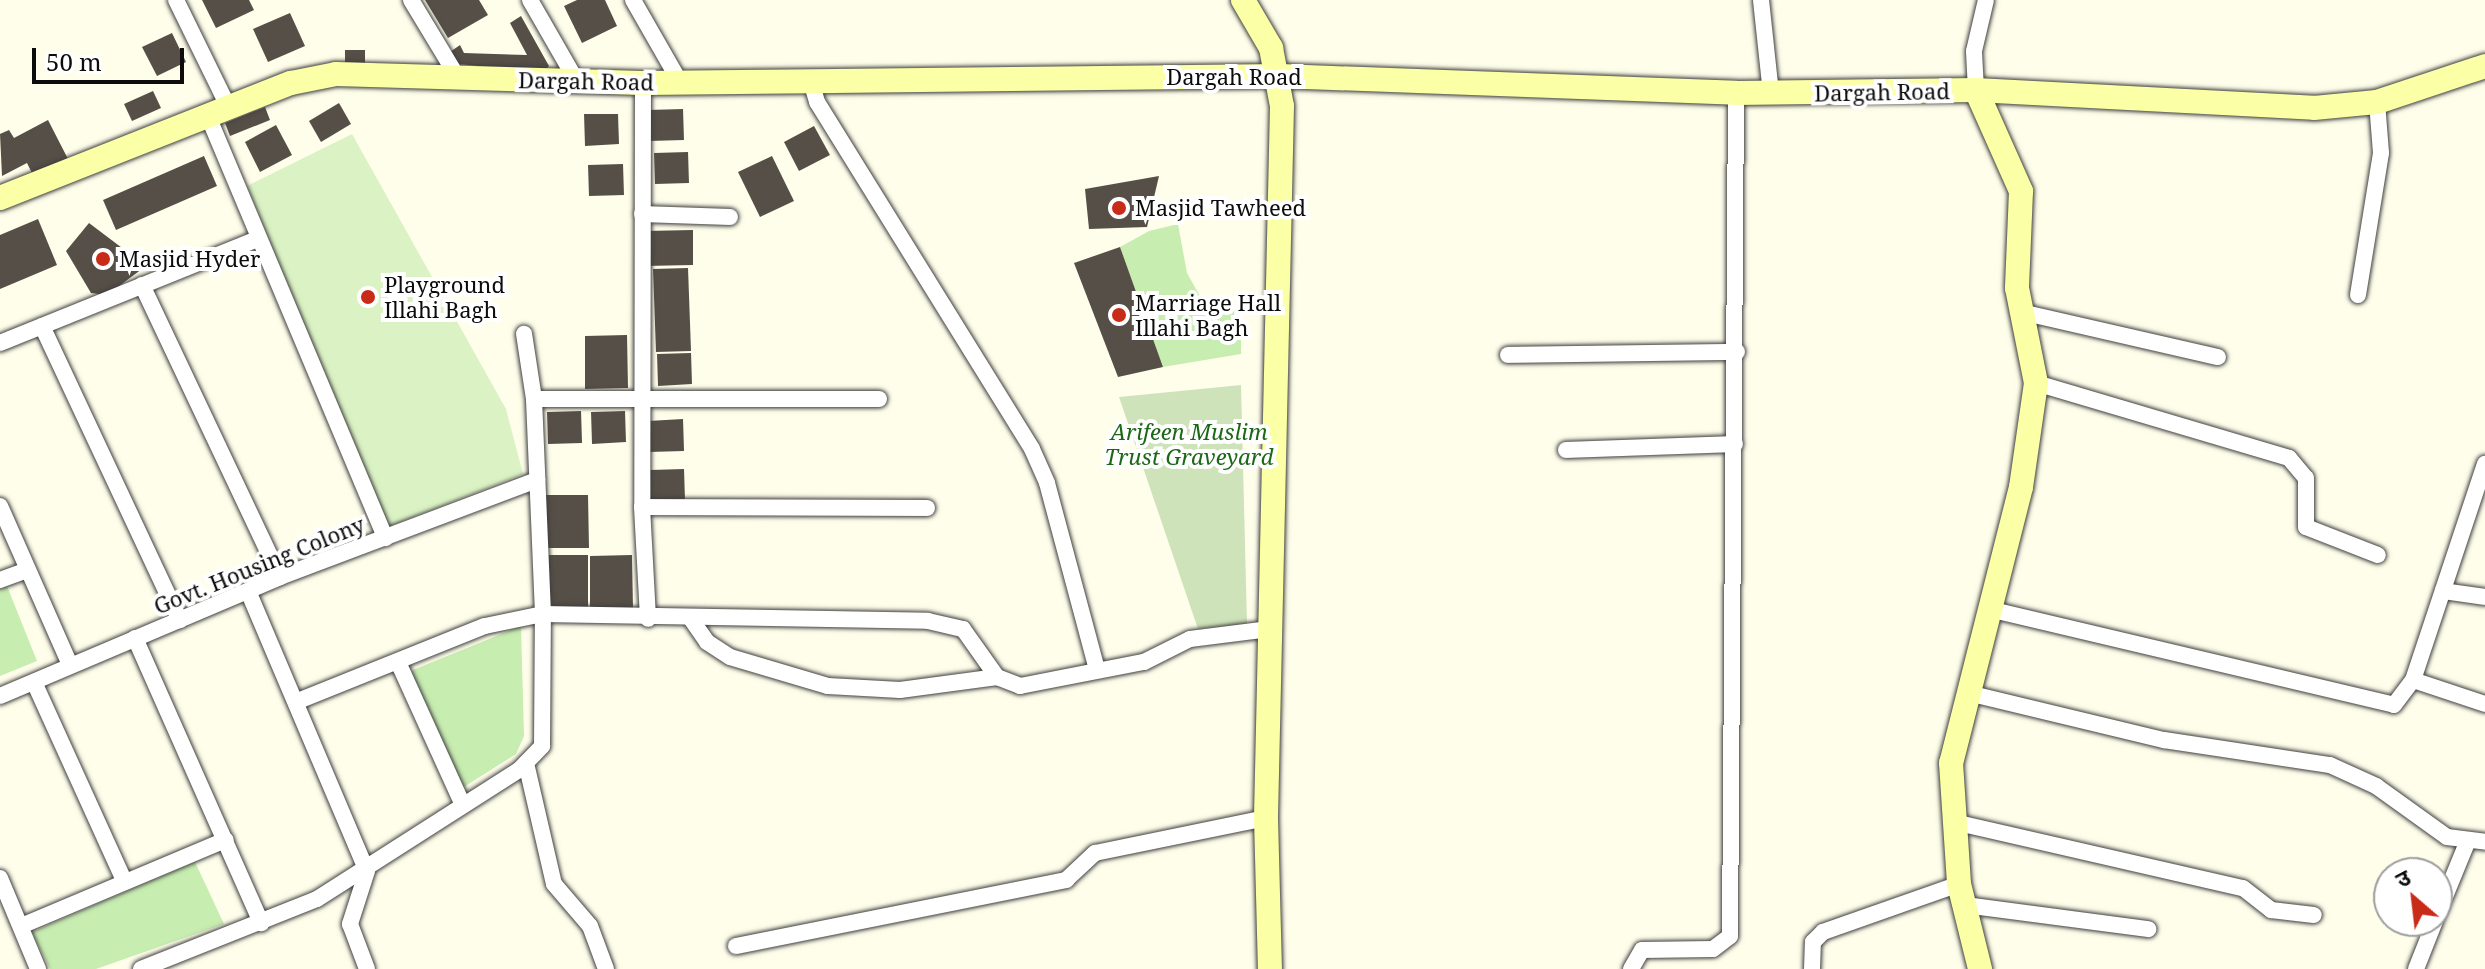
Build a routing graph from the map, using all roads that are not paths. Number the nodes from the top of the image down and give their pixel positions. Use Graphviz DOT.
graph roads {
  1 [pos="176,0"];
  2 [pos="411,0"];
  3 [pos="530,0"];
  4 [pos="633,0"];
  5 [pos="1243,0"];
  6 [pos="1761,0"];
  7 [pos="1986,0"];
  8 [pos="2485,66"];
  9 [pos="1280,76"];
  10 [pos="458,78"];
  11 [pos="576,80"];
  12 [pos="811,81"];
  13 [pos="680,82"];
  14 [pos="643,83"];
  15 [pos="1976,90"];
  16 [pos="1736,93"];
  17 [pos="1771,94"];
  18 [pos="2377,102"];
  19 [pos="218,111"];
  20 [pos="2,194"];
  21 [pos="642,214"];
  22 [pos="730,217"];
  23 [pos="257,239"];
  24 [pos="142,285"];
  25 [pos="2358,295"];
  26 [pos="2021,312"];
  27 [pos="42,326"];
  28 [pos="524,334"];
  29 [pos="0,343"];
  30 [pos="1737,352"];
  31 [pos="1508,355"];
  32 [pos="2218,357"];
  33 [pos="2036,383"];
  34 [pos="534,399"];
  35 [pos="643,399"];
  36 [pos="879,399"];
  37 [pos="1735,444"];
  38 [pos="1566,450"];
  39 [pos="2485,464"];
  40 [pos="537,480"];
  41 [pos="0,506"];
  42 [pos="642,507"];
  43 [pos="927,508"];
  44 [pos="385,538"];
  45 [pos="2378,555"];
  46 [pos="27,570"];
  47 [pos="280,577"];
  48 [pos="0,580"];
  49 [pos="248,591"];
  50 [pos="2443,591"];
  51 [pos="2485,597"];
  52 [pos="1993,610"];
  53 [pos="543,614"];
  54 [pos="648,619"];
  55 [pos="691,619"];
  56 [pos="180,620"];
  57 [pos="1269,629"];
  58 [pos="135,638"];
  59 [pos="398,662"];
  60 [pos="70,665"];
  61 [pos="1097,669"];
  62 [pos="997,677"];
  63 [pos="2413,680"];
  64 [pos="34,682"];
  65 [pos="1968,693"];
  66 [pos="0,696"];
  67 [pos="298,701"];
  68 [pos="2485,704"];
  69 [pos="526,763"];
  70 [pos="463,805"];
  71 [pos="1266,818"];
  72 [pos="1954,822"];
  73 [pos="226,840"];
  74 [pos="2485,842"];
  75 [pos="2467,843"];
  76 [pos="367,871"];
  77 [pos="2453,877"];
  78 [pos="0,878"];
  79 [pos="124,880"];
  80 [pos="1962,894"];
  81 [pos="2314,915"];
  82 [pos="261,923"];
  83 [pos="21,926"];
  84 [pos="2148,929"];
  85 [pos="2429,937"];
  86 [pos="736,946"];
  87 [pos="38,969"];
  88 [pos="141,969"];
  89 [pos="367,969"];
  90 [pos="606,969"];
  91 [pos="1270,969"];
  92 [pos="1631,969"];
  93 [pos="1812,969"];
  94 [pos="1980,969"];
  95 [pos="2416,969"];
  1 -- 19 [label="street"];
  2 -- 10 [label="street"];
  3 -- 11 [label="street"];
  4 -- 13 [label="street"];
  5 -- 9 [label="street"];
  6 -- 17 [label="street"];
  7 -- 15 [label="street"];
  8 -- 18 [label="street, Dargah Road"];
  9 -- 12 [label="street, Dargah Road"];
  9 -- 16 [label="street, Dargah Road"];
  9 -- 57 [label="street"];
  10 -- 11 [label="street, Dargah Road"];
  10 -- 19 [label="street, Dargah Road"];
  11 -- 14 [label="street, Dargah Road"];
  12 -- 13 [label="street, Dargah Road"];
  12 -- 61 [label="street"];
  13 -- 14 [label="street, Dargah Road"];
  14 -- 21 [label="street"];
  15 -- 17 [label="street, Dargah Road"];
  15 -- 18 [label="street, Dargah Road"];
  15 -- 26 [label="street"];
  16 -- 17 [label="street, Dargah Road"];
  16 -- 30 [label="street"];
  18 -- 25 [label="street"];
  19 -- 20 [label="street, Dargah Road"];
  19 -- 23 [label="street"];
  21 -- 22 [label="street"];
  21 -- 35 [label="street"];
  23 -- 24 [label="street"];
  23 -- 44 [label="street"];
  24 -- 27 [label="street"];
  24 -- 47 [label="street"];
  26 -- 32 [label="street"];
  26 -- 33 [label="street"];
  27 -- 29 [label="street"];
  27 -- 56 [label="street"];
  28 -- 34 [label="street"];
  30 -- 31 [label="street"];
  30 -- 37 [label="street"];
  33 -- 45 [label="street"];
  33 -- 52 [label="street"];
  34 -- 35 [label="street"];
  34 -- 40 [label="street"];
  35 -- 36 [label="street"];
  35 -- 42 [label="street"];
  37 -- 38 [label="street"];
  37 -- 92 [label="street"];
  39 -- 50 [label="street"];
  40 -- 44 [label="street, Govt. Housing Colony"];
  40 -- 53 [label="street"];
  41 -- 46 [label="street"];
  42 -- 43 [label="street"];
  42 -- 54 [label="street"];
  44 -- 47 [label="street, Govt. Housing Colony"];
  46 -- 48 [label="street"];
  46 -- 60 [label="street"];
  47 -- 49 [label="street, Govt. Housing Colony"];
  49 -- 56 [label="street, Govt. Housing Colony"];
  49 -- 67 [label="street"];
  50 -- 51 [label="street"];
  50 -- 63 [label="street"];
  52 -- 63 [label="street"];
  52 -- 65 [label="street"];
  53 -- 54 [label="street"];
  53 -- 59 [label="street"];
  53 -- 69 [label="street"];
  54 -- 55 [label="street"];
  55 -- 62 [label="street"];
  55 -- 62 [label="street"];
  56 -- 58 [label="street, Govt. Housing Colony"];
  57 -- 61 [label="street"];
  57 -- 71 [label="street"];
  58 -- 60 [label="street, Govt. Housing Colony"];
  58 -- 73 [label="street"];
  59 -- 67 [label="street"];
  59 -- 70 [label="street"];
  60 -- 64 [label="street, Govt. Housing Colony"];
  61 -- 62 [label="street"];
  63 -- 68 [label="street"];
  64 -- 66 [label="street, Govt. Housing Colony"];
  64 -- 79 [label="street"];
  65 -- 72 [label="street"];
  65 -- 75 [label="street"];
  67 -- 76 [label="street"];
  69 -- 70 [label="street"];
  69 -- 90 [label="street"];
  70 -- 76 [label="street"];
  71 -- 86 [label="street"];
  71 -- 91 [label="street"];
  72 -- 80 [label="street"];
  72 -- 81 [label="street"];
  73 -- 79 [label="street"];
  73 -- 82 [label="street"];
  74 -- 75 [label="street"];
  75 -- 77 [label="street"];
  76 -- 82 [label="street"];
  76 -- 89 [label="street"];
  78 -- 83 [label="street"];
  79 -- 83 [label="street"];
  80 -- 84 [label="street"];
  80 -- 93 [label="street"];
  80 -- 94 [label="street"];
  82 -- 88 [label="street"];
  83 -- 87 [label="street"];
  85 -- 95 [label="street"];
}
